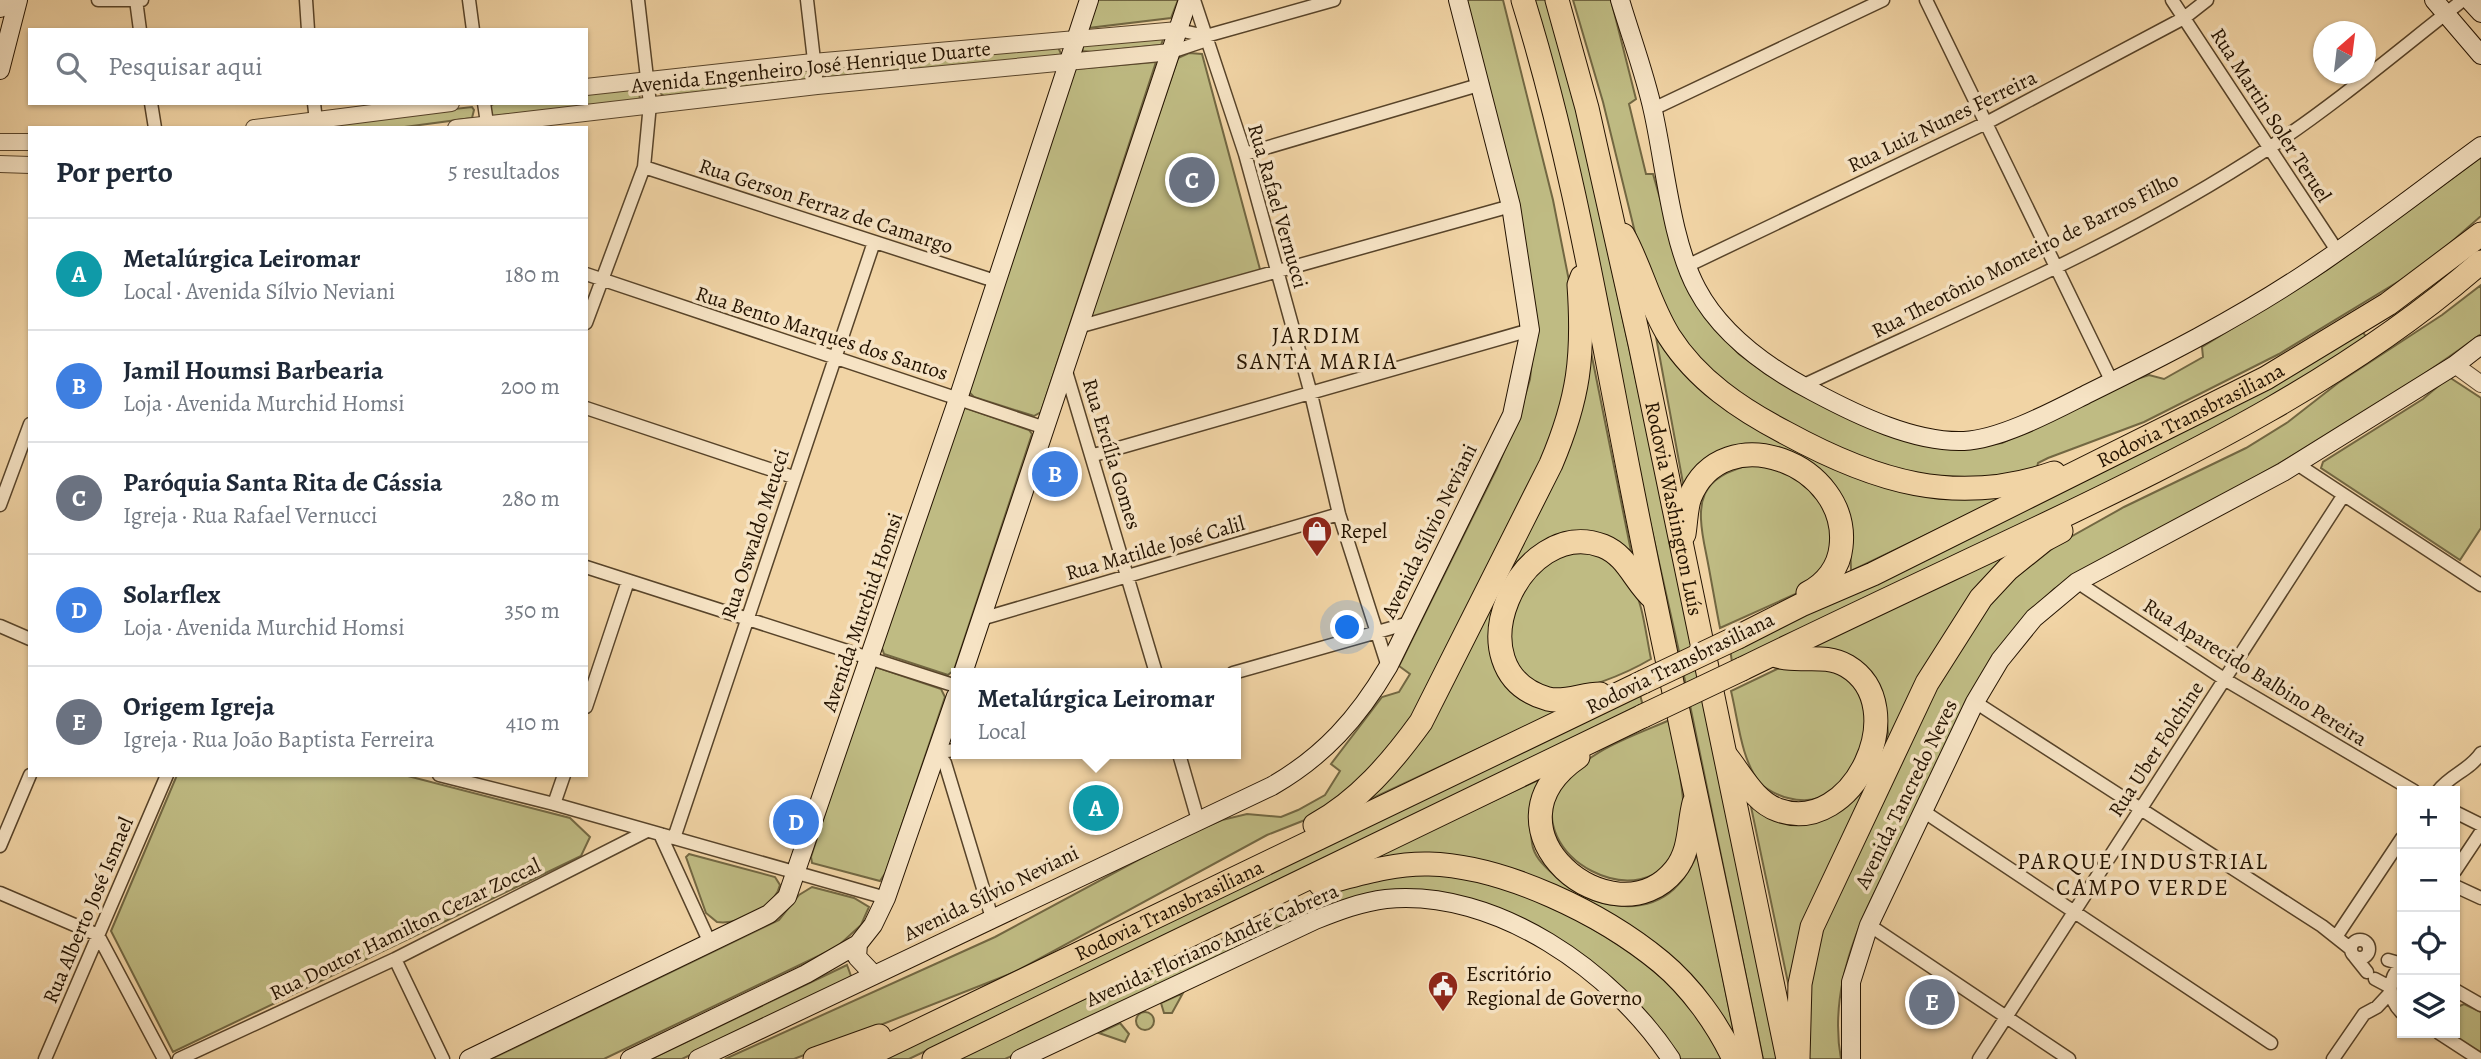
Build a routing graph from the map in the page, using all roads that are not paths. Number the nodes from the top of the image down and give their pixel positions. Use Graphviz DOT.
graph roads {
  1 [pos="2,0"];
  2 [pos="18,0"];
  3 [pos="98,0"];
  4 [pos="136,0"];
  5 [pos="142,0"];
  6 [pos="306,0"];
  7 [pos="469,0"];
  8 [pos="638,0"];
  9 [pos="807,0"];
  10 [pos="1089,0"];
  11 [pos="1188,0"];
  12 [pos="1194,0"];
  13 [pos="1334,0"];
  14 [pos="1458,0"];
  15 [pos="1523,0"];
  16 [pos="1558,0"];
  17 [pos="1620,0"];
  18 [pos="1883,0"];
  19 [pos="1926,0"];
  20 [pos="2172,0"];
  21 [pos="2207,0"];
  22 [pos="2463,0"];
  23 [pos="2469,0"];
  24 [pos="2440,7"];
  25 [pos="0,8"];
  26 [pos="2481,13"];
  27 [pos="2184,18"];
  28 [pos="140,28"];
  29 [pos="308,28"];
  30 [pos="473,28"];
  31 [pos="1178,30"];
  32 [pos="1206,36"];
  33 [pos="1077,38"];
  34 [pos="1171,52"];
  35 [pos="2481,55"];
  36 [pos="1070,61"];
  37 [pos="814,62"];
  38 [pos="0,70"];
  39 [pos="647,80"];
  40 [pos="1482,85"];
  41 [pos="817,86"];
  42 [pos="588,87"];
  43 [pos="650,104"];
  44 [pos="151,105"];
  45 [pos="314,105"];
  46 [pos="435,105"];
  47 [pos="484,105"];
  48 [pos="1653,109"];
  49 [pos="316,121"];
  50 [pos="1988,122"];
  51 [pos="487,123"];
  52 [pos="155,126"];
  53 [pos="273,126"];
  54 [pos="468,126"];
  55 [pos="0,142"];
  56 [pos="28,142"];
  57 [pos="2481,146"];
  58 [pos="2268,148"];
  59 [pos="1245,154"];
  60 [pos="0,164"];
  61 [pos="28,165"];
  62 [pos="644,167"];
  63 [pos="1511,206"];
  64 [pos="1610,210"];
  65 [pos="2481,234"];
  66 [pos="874,242"];
  67 [pos="2338,252"];
  68 [pos="1587,265"];
  69 [pos="1689,265"];
  70 [pos="2058,265"];
  71 [pos="2475,270"];
  72 [pos="1276,272"];
  73 [pos="588,275"];
  74 [pos="602,279"];
  75 [pos="995,281"];
  76 [pos="588,318"];
  77 [pos="1079,327"];
  78 [pos="1530,330"];
  79 [pos="2481,345"];
  80 [pos="835,359"];
  81 [pos="2455,365"];
  82 [pos="1065,368"];
  83 [pos="2112,382"];
  84 [pos="2481,384"];
  85 [pos="1802,386"];
  86 [pos="1311,394"];
  87 [pos="958,399"];
  88 [pos="588,409"];
  89 [pos="1045,428"];
  90 [pos="28,429"];
  91 [pos="1094,455"];
  92 [pos="2104,459"];
  93 [pos="2297,464"];
  94 [pos="793,477"];
  95 [pos="2132,483"];
  96 [pos="2343,495"];
  97 [pos="0,505"];
  98 [pos="1339,514"];
  99 [pos="1682,551"];
  100 [pos="588,568"];
  101 [pos="1128,576"];
  102 [pos="628,581"];
  103 [pos="2077,582"];
  104 [pos="2481,585"];
  105 [pos="1657,602"];
  106 [pos="1801,605"];
  107 [pos="981,619"];
  108 [pos="747,621"];
  109 [pos="1409,623"];
  110 [pos="0,626"];
  111 [pos="1377,632"];
  112 [pos="28,638"];
  113 [pos="1771,654"];
  114 [pos="869,659"];
  115 [pos="1388,667"];
  116 [pos="965,668"];
  117 [pos="1155,668"];
  118 [pos="1241,671"];
  119 [pos="2224,679"];
  120 [pos="951,684"];
  121 [pos="1614,695"];
  122 [pos="588,701"];
  123 [pos="1975,702"];
  124 [pos="951,710"];
  125 [pos="1597,739"];
  126 [pos="951,751"];
  127 [pos="937,752"];
  128 [pos="1724,752"];
  129 [pos="2481,753"];
  130 [pos="1180,759"];
  131 [pos="29,777"];
  132 [pos="166,777"];
  133 [pos="447,777"];
  134 [pos="563,777"];
  135 [pos="2406,786"];
  136 [pos="2442,786"];
  137 [pos="1697,790"];
  138 [pos="554,804"];
  139 [pos="2142,807"];
  140 [pos="1923,811"];
  141 [pos="2460,815"];
  142 [pos="1198,820"];
  143 [pos="2481,825"];
  144 [pos="647,831"];
  145 [pos="2481,832"];
  146 [pos="667,836"];
  147 [pos="0,846"];
  148 [pos="2397,846"];
  149 [pos="2460,864"];
  150 [pos="1252,868"];
  151 [pos="798,873"];
  152 [pos="2460,888"];
  153 [pos="0,893"];
  154 [pos="886,898"];
  155 [pos="2481,898"];
  156 [pos="1260,901"];
  157 [pos="2075,912"];
  158 [pos="992,918"];
  159 [pos="1868,925"];
  160 [pos="2338,934"];
  161 [pos="99,935"];
  162 [pos="2364,941"];
  163 [pos="710,943"];
  164 [pos="858,944"];
  165 [pos="2353,953"];
  166 [pos="395,959"];
  167 [pos="2397,962"];
  168 [pos="2397,970"];
  169 [pos="874,975"];
  170 [pos="2390,990"];
  171 [pos="2461,999"];
  172 [pos="2397,1004"];
  173 [pos="2481,1006"];
  174 [pos="2377,1007"];
  175 [pos="2397,1010"];
  176 [pos="2006,1018"];
  177 [pos="926,1027"];
  178 [pos="2447,1038"];
  179 [pos="2272,1043"];
  180 [pos="45,1059"];
  181 [pos="163,1059"];
  182 [pos="179,1059"];
  183 [pos="443,1059"];
  184 [pos="469,1059"];
  185 [pos="630,1059"];
  186 [pos="698,1059"];
  187 [pos="816,1059"];
  188 [pos="860,1059"];
  189 [pos="934,1059"];
  190 [pos="1020,1059"];
  191 [pos="1671,1059"];
  192 [pos="1734,1059"];
  193 [pos="1751,1059"];
  194 [pos="1788,1059"];
  195 [pos="1798,1059"];
  196 [pos="1851,1059"];
  197 [pos="1979,1059"];
  198 [pos="2069,1059"];
  199 [pos="2333,1059"];
  200 [pos="2479,1059"];
  1 -- 25 [label="main road"];
  2 -- 38 [label="main road"];
  3 -- 4 [label="street"];
  4 -- 5 [label="street"];
  4 -- 28 [label="street"];
  6 -- 29 [label="street"];
  7 -- 30 [label="street"];
  8 -- 39 [label="street"];
  9 -- 37 [label="street"];
  10 -- 33 [label="main road, Avenida Murchid Homsi"];
  11 -- 31 [label="main road"];
  12 -- 32 [label="street, Rua Rafael Vernucci"];
  13 -- 32 [label="street"];
  14 -- 40 [label="main road, Avenida Sílvio Neviani"];
  15 -- 68 [label="highway, Rodovia Washington Luís"];
  16 -- 64 [label="highway, Rodovia Washington Luís"];
  17 -- 48 [label="main road"];
  18 -- 48 [label="street"];
  19 -- 50 [label="street"];
  20 -- 27 [label="street, Rua Martin Soler Teruel"];
  21 -- 27 [label="street, Rua Luiz Nunes Ferreira"];
  22 -- 24 [label="street, Rua Theotônio Monteiro de Barros Filho"];
  23 -- 26 [label="main road"];
  24 -- 35 [label="main road"];
  24 -- 58 [label="street, Rua Theotônio Monteiro de Barros Filho"];
  27 -- 50 [label="street, Rua Luiz Nunes Ferreira"];
  27 -- 58 [label="street, Rua Martin Soler Teruel"];
  31 -- 32 [label="street"];
  31 -- 33 [label="street, Avenida Engenheiro José Henrique Duarte"];
  31 -- 34 [label="main road"];
  32 -- 34 [label="street"];
  32 -- 59 [label="street, Rua Rafael Vernucci"];
  33 -- 36 [label="main road, Avenida Murchid Homsi"];
  33 -- 37 [label="street, Avenida Engenheiro José Henrique Duarte"];
  34 -- 36 [label="street, Avenida Engenheiro José Henrique Duarte"];
  34 -- 77 [label="main road"];
  36 -- 41 [label="street, Avenida Engenheiro José Henrique Duarte"];
  36 -- 75 [label="main road, Avenida Murchid Homsi"];
  37 -- 39 [label="street, Avenida Engenheiro José Henrique Duarte"];
  37 -- 41 [label="street"];
  39 -- 42 [label="street, Avenida Engenheiro José Henrique Duarte"];
  39 -- 43 [label="street"];
  40 -- 59 [label="street"];
  40 -- 63 [label="main road, Avenida Sílvio Neviani"];
  41 -- 43 [label="street, Avenida Engenheiro José Henrique Duarte"];
  43 -- 51 [label="street, Avenida Engenheiro José Henrique Duarte"];
  43 -- 62 [label="street"];
  44 -- 52 [label="street"];
  45 -- 49 [label="street"];
  46 -- 49 [label="street"];
  47 -- 51 [label="street"];
  48 -- 69 [label="main road"];
  49 -- 53 [label="street"];
  50 -- 69 [label="street, Rua Luiz Nunes Ferreira"];
  50 -- 70 [label="street"];
  51 -- 54 [label="street, Avenida Engenheiro José Henrique Duarte"];
  55 -- 56 [label="street"];
  57 -- 67 [label="main road"];
  58 -- 67 [label="street, Rua Martin Soler Teruel"];
  58 -- 70 [label="street, Rua Theotônio Monteiro de Barros Filho"];
  59 -- 72 [label="street, Rua Rafael Vernucci"];
  60 -- 61 [label="street"];
  62 -- 66 [label="street, Rua Gerson Ferraz de Camargo"];
  62 -- 74 [label="street"];
  63 -- 72 [label="street"];
  63 -- 78 [label="main road, Avenida Sílvio Neviani"];
  64 -- 92 [label="highway"];
  64 -- 99 [label="highway, Rodovia Washington Luís"];
  65 -- 92 [label="highway, Rodovia Transbrasiliana"];
  66 -- 75 [label="street, Rua Gerson Ferraz de Camargo"];
  66 -- 80 [label="street, Rua Oswaldo Meucci"];
  67 -- 83 [label="main road"];
  68 -- 105 [label="highway, Rodovia Washington Luís"];
  68 -- 150 [label="highway"];
  69 -- 85 [label="main road"];
  70 -- 83 [label="street"];
  70 -- 85 [label="street, Rua Theotônio Monteiro de Barros Filho"];
  71 -- 95 [label="highway, Rodovia Transbrasiliana"];
  72 -- 77 [label="street"];
  72 -- 86 [label="street, Rua Rafael Vernucci"];
  73 -- 74 [label="street, Rua Bento Marques dos Santos"];
  74 -- 76 [label="street"];
  74 -- 80 [label="street, Rua Bento Marques dos Santos"];
  75 -- 87 [label="main road, Avenida Murchid Homsi"];
  77 -- 82 [label="main road"];
  78 -- 86 [label="street"];
  78 -- 109 [label="main road, Avenida Sílvio Neviani"];
  79 -- 81 [label="main road, Avenida Tancredo Neves"];
  80 -- 87 [label="street, Rua Bento Marques dos Santos"];
  80 -- 94 [label="street, Rua Oswaldo Meucci"];
  81 -- 84 [label="street"];
  81 -- 93 [label="main road, Avenida Tancredo Neves"];
  82 -- 89 [label="main road"];
  82 -- 91 [label="street, Rua Ercília Gomes"];
  83 -- 85 [label="main road"];
  86 -- 91 [label="street"];
  86 -- 98 [label="street, Rua Rafael Vernucci"];
  87 -- 89 [label="street, Rua Bento Marques dos Santos"];
  87 -- 114 [label="main road, Avenida Murchid Homsi"];
  88 -- 94 [label="street"];
  89 -- 107 [label="main road"];
  90 -- 97 [label="street"];
  91 -- 101 [label="street, Rua Ercília Gomes"];
  92 -- 106 [label="highway, Rodovia Transbrasiliana"];
  93 -- 96 [label="street"];
  93 -- 103 [label="main road, Avenida Tancredo Neves"];
  94 -- 108 [label="street, Rua Oswaldo Meucci"];
  95 -- 113 [label="highway, Rodovia Transbrasiliana"];
  95 -- 195 [label="highway"];
  96 -- 104 [label="street"];
  96 -- 119 [label="street, Rua Uber Folchine"];
  98 -- 101 [label="street, Rua Matilde José Calil"];
  98 -- 111 [label="street, Rua Rafael Vernucci"];
  99 -- 106 [label="highway"];
  99 -- 128 [label="highway, Rodovia Washington Luís"];
  100 -- 102 [label="street"];
  101 -- 107 [label="street, Rua Matilde José Calil"];
  101 -- 117 [label="street, Rua Ercília Gomes"];
  102 -- 108 [label="street"];
  102 -- 122 [label="street"];
  103 -- 119 [label="street, Rua Aparecido Balbino Pereira"];
  103 -- 123 [label="main road, Avenida Tancredo Neves"];
  105 -- 121 [label="highway"];
  105 -- 137 [label="highway, Rodovia Washington Luís"];
  106 -- 121 [label="highway, Rodovia Transbrasiliana, bridge"];
  107 -- 116 [label="main road"];
  108 -- 114 [label="street"];
  108 -- 146 [label="street, Rua Oswaldo Meucci"];
  109 -- 111 [label="street"];
  109 -- 115 [label="main road, Avenida Sílvio Neviani"];
  110 -- 112 [label="street"];
  111 -- 115 [label="street, Rua Rafael Vernucci"];
  111 -- 118 [label="street"];
  113 -- 125 [label="highway, Rodovia Transbrasiliana, bridge"];
  113 -- 128 [label="highway"];
  114 -- 120 [label="street"];
  114 -- 151 [label="main road, Avenida Murchid Homsi"];
  115 -- 142 [label="main road, Avenida Sílvio Neviani"];
  119 -- 135 [label="street, Rua Aparecido Balbino Pereira"];
  119 -- 139 [label="street, Rua Uber Folchine"];
  121 -- 150 [label="highway, Rodovia Transbrasiliana"];
  123 -- 139 [label="street"];
  123 -- 140 [label="main road, Avenida Tancredo Neves"];
  124 -- 127 [label="main road"];
  125 -- 137 [label="highway"];
  125 -- 156 [label="highway, Rodovia Transbrasiliana"];
  126 -- 127 [label="street"];
  127 -- 154 [label="main road"];
  127 -- 158 [label="street"];
  128 -- 194 [label="highway, Rodovia Washington Luís"];
  129 -- 136 [label="street"];
  130 -- 142 [label="street"];
  131 -- 147 [label="street"];
  132 -- 161 [label="street, Rua Alberto José Ismael"];
  133 -- 138 [label="street"];
  134 -- 138 [label="street"];
  137 -- 193 [label="highway, Rodovia Washington Luís"];
  138 -- 144 [label="street"];
  139 -- 157 [label="street, Rua Uber Folchine"];
  139 -- 160 [label="street"];
  140 -- 157 [label="street"];
  140 -- 159 [label="main road, Avenida Tancredo Neves"];
  141 -- 143 [label="street"];
  142 -- 158 [label="main road, Avenida Sílvio Neviani"];
  144 -- 146 [label="street"];
  144 -- 166 [label="street, Rua Doutor Hamilton Cezar Zoccal"];
  145 -- 149 [label="street"];
  146 -- 151 [label="street"];
  146 -- 163 [label="street"];
  148 -- 160 [label="street"];
  150 -- 177 [label="highway, Rodovia Transbrasiliana"];
  151 -- 154 [label="street"];
  151 -- 163 [label="main road, Avenida Murchid Homsi"];
  152 -- 155 [label="street"];
  153 -- 161 [label="street"];
  154 -- 164 [label="main road"];
  156 -- 189 [label="highway, Rodovia Transbrasiliana"];
  156 -- 192 [label="highway"];
  157 -- 176 [label="street, Rua Uber Folchine"];
  157 -- 179 [label="street"];
  158 -- 169 [label="main road, Avenida Sílvio Neviani"];
  159 -- 176 [label="street"];
  159 -- 196 [label="main road, Avenida Tancredo Neves"];
  160 -- 162 [label="street"];
  160 -- 165 [label="street"];
  161 -- 180 [label="street, Rua Alberto José Ismael"];
  161 -- 181 [label="street"];
  162 -- 165 [label="street"];
  162 -- 167 [label="street"];
  163 -- 184 [label="main road, Avenida Murchid Homsi"];
  164 -- 169 [label="main road"];
  164 -- 185 [label="main road"];
  165 -- 170 [label="street"];
  166 -- 182 [label="street, Rua Doutor Hamilton Cezar Zoccal"];
  166 -- 183 [label="street"];
  168 -- 170 [label="street"];
  169 -- 186 [label="main road, Avenida Sílvio Neviani"];
  170 -- 172 [label="street"];
  170 -- 174 [label="street"];
  171 -- 173 [label="street"];
  174 -- 175 [label="street"];
  174 -- 199 [label="street"];
  176 -- 197 [label="street, Rua Uber Folchine"];
  176 -- 198 [label="street"];
  177 -- 187 [label="highway"];
  177 -- 188 [label="highway, Rodovia Transbrasiliana"];
  178 -- 200 [label="street"];
  190 -- 191 [label="main road, Avenida Floriano André Cabrera"];
}
